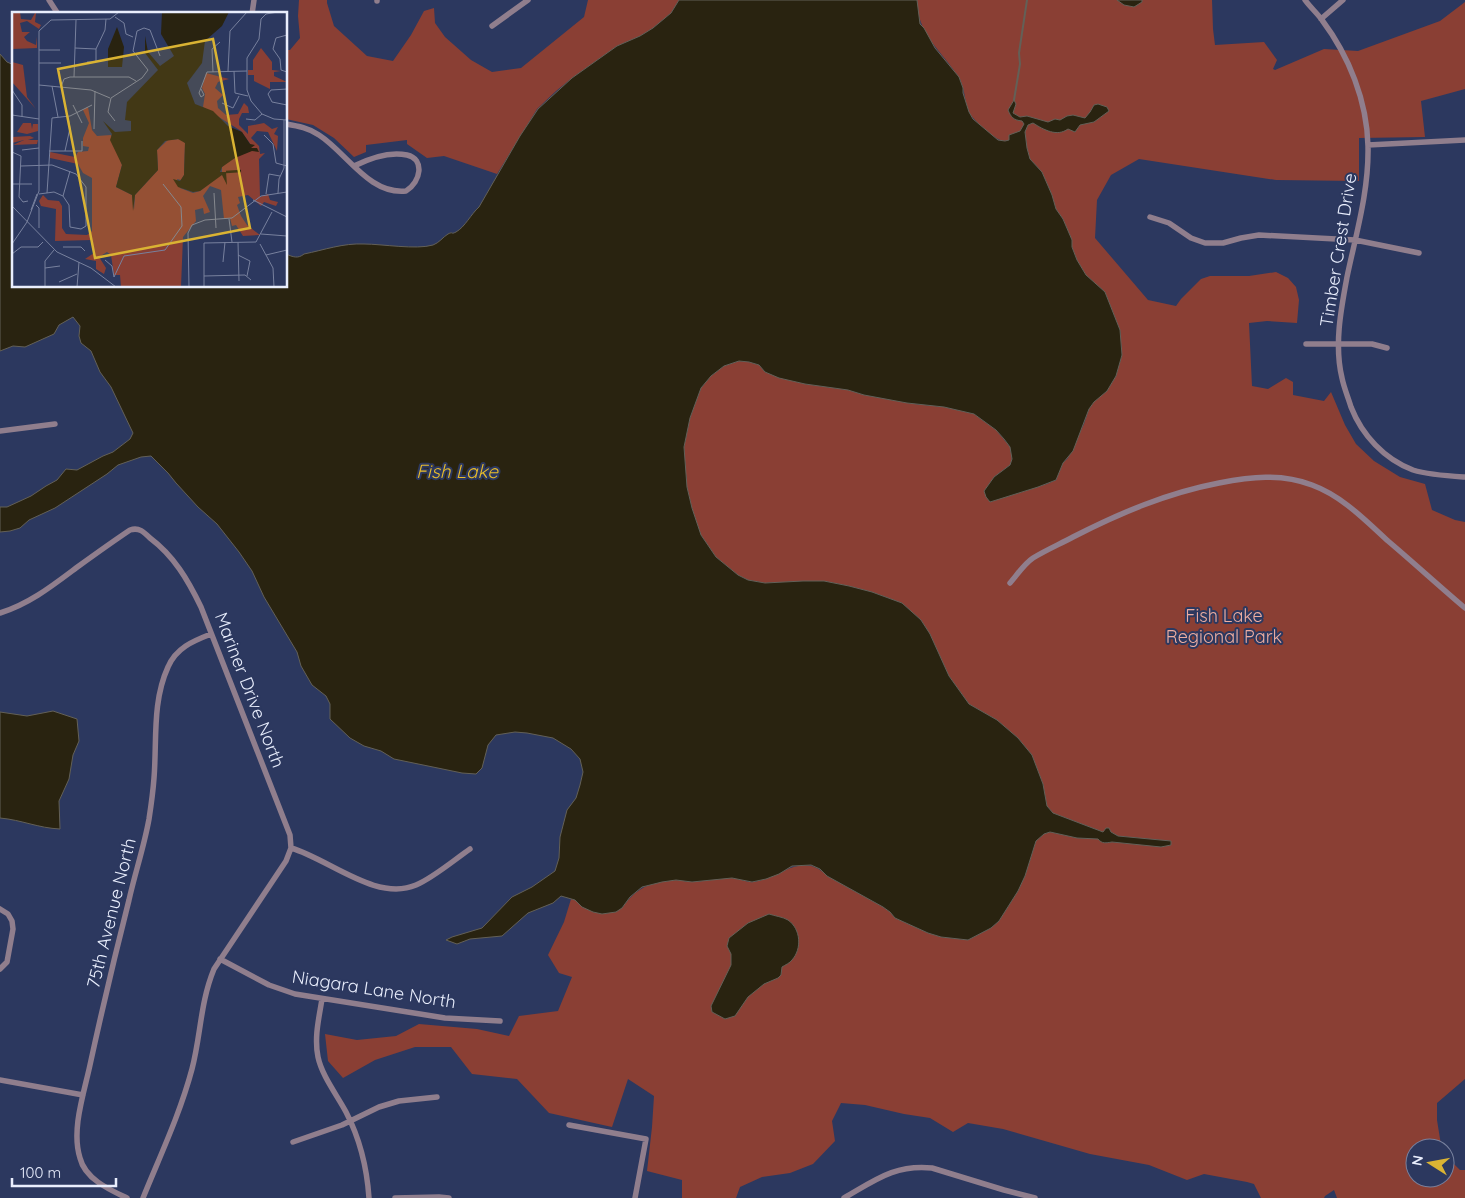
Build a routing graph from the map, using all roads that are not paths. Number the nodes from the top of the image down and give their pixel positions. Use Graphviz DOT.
graph roads {
  1 [pos="49,0"];
  2 [pos="528,0"];
  3 [pos="1305,0"];
  4 [pos="1343,0"];
  5 [pos="57,12"];
  6 [pos="1321,19"];
  7 [pos="492,26"];
  8 [pos="288,124"];
  9 [pos="1465,140"];
  10 [pos="1368,145"];
  11 [pos="354,166"];
  12 [pos="1150,217"];
  13 [pos="1355,240"];
  14 [pos="1419,252"];
  15 [pos="1306,344"];
  16 [pos="1339,344"];
  17 [pos="1388,348"];
  18 [pos="55,424"];
  19 [pos="0,431"];
  20 [pos="1465,478"];
  21 [pos="1010,583"];
  22 [pos="1465,608"];
  23 [pos="0,613"];
  24 [pos="211,634"];
  25 [pos="291,848"];
  26 [pos="470,849"];
  27 [pos="0,909"];
  28 [pos="220,959"];
  29 [pos="0,969"];
  30 [pos="322,999"];
  31 [pos="500,1021"];
  32 [pos="0,1080"];
  33 [pos="84,1095"];
  34 [pos="437,1097"];
  35 [pos="350,1121"];
  36 [pos="569,1125"];
  37 [pos="293,1142"];
  38 [pos="127,1198"];
  39 [pos="143,1198"];
  40 [pos="369,1198"];
  41 [pos="395,1198"];
  42 [pos="449,1198"];
  43 [pos="635,1198"];
  44 [pos="844,1198"];
  45 [pos="1035,1198"];
  1 -- 5 [label="street"];
  2 -- 7 [label="street"];
  3 -- 6 [label="street, Timber Crest Drive"];
  4 -- 6 [label="street"];
  6 -- 10 [label="street, Timber Crest Drive"];
  8 -- 11 [label="street"];
  9 -- 10 [label="street"];
  10 -- 13 [label="street, Timber Crest Drive"];
  11 -- 11 [label="street"];
  12 -- 13 [label="street"];
  13 -- 14 [label="street"];
  13 -- 16 [label="street, Timber Crest Drive"];
  15 -- 16 [label="street"];
  16 -- 17 [label="street"];
  16 -- 20 [label="street, Timber Crest Drive"];
  18 -- 19 [label="street"];
  21 -- 22 [label="street"];
  23 -- 24 [label="street, Mariner Drive North"];
  24 -- 25 [label="street, Mariner Drive North"];
  24 -- 33 [label="street, 75th Avenue North"];
  25 -- 26 [label="street"];
  25 -- 28 [label="street"];
  27 -- 29 [label="street"];
  28 -- 30 [label="street, Niagara Lane North"];
  28 -- 39 [label="street"];
  30 -- 31 [label="street, Niagara Lane North"];
  30 -- 35 [label="street"];
  32 -- 33 [label="street"];
  33 -- 38 [label="street, 75th Avenue North"];
  34 -- 35 [label="street"];
  35 -- 37 [label="street"];
  35 -- 40 [label="street"];
  36 -- 43 [label="street"];
  41 -- 42 [label="street"];
  44 -- 45 [label="street"];
}
